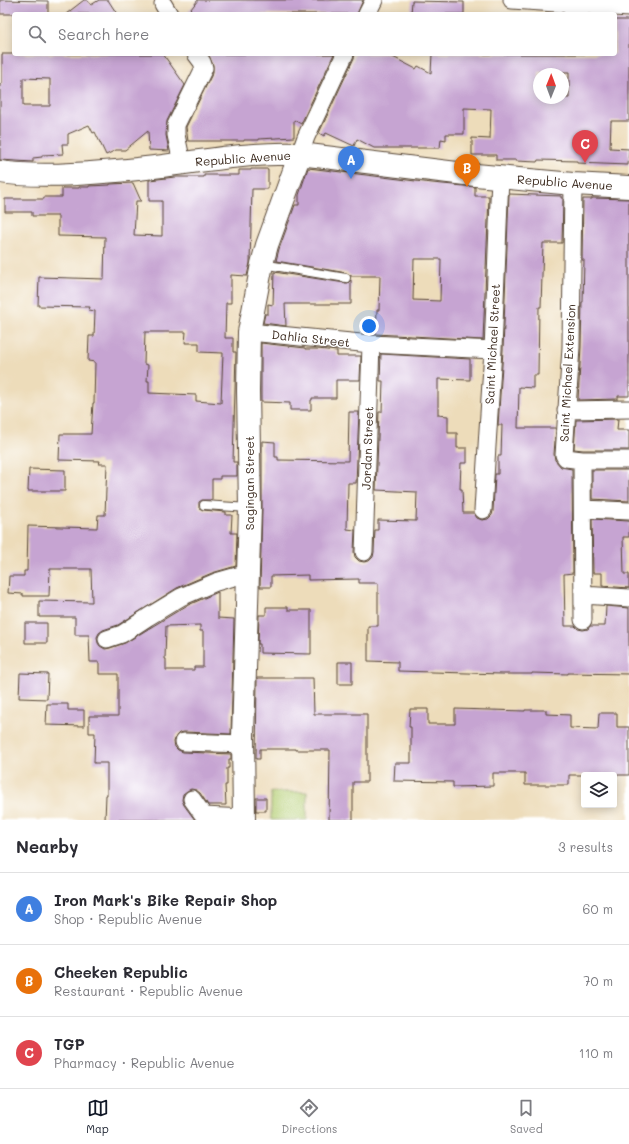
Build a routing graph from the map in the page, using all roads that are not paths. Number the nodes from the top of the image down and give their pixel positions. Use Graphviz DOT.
graph roads {
  1 [pos="374,0"];
  2 [pos="512,0"];
  3 [pos="629,8"];
  4 [pos="368,12"];
  5 [pos="198,56"];
  6 [pos="345,56"];
  7 [pos="300,154"];
  8 [pos="182,163"];
  9 [pos="0,172"];
  10 [pos="500,177"];
  11 [pos="573,184"];
  12 [pos="629,187"];
  13 [pos="262,264"];
  14 [pos="346,278"];
  15 [pos="249,332"];
  16 [pos="371,344"];
  17 [pos="493,350"];
  18 [pos="629,409"];
  19 [pos="566,410"];
  20 [pos="582,460"];
  21 [pos="629,460"];
  22 [pos="204,505"];
  23 [pos="250,508"];
  24 [pos="483,510"];
  25 [pos="583,510"];
  26 [pos="629,511"];
  27 [pos="364,552"];
  28 [pos="248,573"];
  29 [pos="583,595"];
  30 [pos="629,598"];
  31 [pos="582,620"];
  32 [pos="107,639"];
  33 [pos="184,742"];
  34 [pos="243,744"];
  35 [pos="192,799"];
  36 [pos="244,819"];
  1 -- 4 [label="street"];
  2 -- 3 [label="street"];
  5 -- 8 [label="street"];
  6 -- 7 [label="street"];
  7 -- 8 [label="main road, Republic Avenue"];
  7 -- 10 [label="main road, Republic Avenue"];
  7 -- 13 [label="main road, Sagingan Street"];
  8 -- 9 [label="main road, Republic Avenue"];
  10 -- 11 [label="main road, Republic Avenue"];
  10 -- 17 [label="street, Saint Michael Street"];
  11 -- 12 [label="main road, Republic Avenue"];
  11 -- 19 [label="street, Saint Michael Extension"];
  13 -- 14 [label="lane"];
  13 -- 15 [label="main road, Sagingan Street"];
  15 -- 16 [label="street, Dahlia Street"];
  15 -- 23 [label="main road, Sagingan Street"];
  16 -- 17 [label="street, Dahlia Street"];
  16 -- 27 [label="street, Jordan Street"];
  17 -- 24 [label="street, Saint Michael Street"];
  18 -- 19 [label="street"];
  19 -- 20 [label="street, Saint Michael Extension"];
  20 -- 21 [label="street"];
  20 -- 25 [label="street"];
  22 -- 23 [label="lane"];
  23 -- 28 [label="main road, Sagingan Street"];
  25 -- 26 [label="street"];
  25 -- 29 [label="street"];
  28 -- 32 [label="street"];
  28 -- 34 [label="main road, Sagingan Street"];
  29 -- 30 [label="street"];
  29 -- 31 [label="street"];
  33 -- 34 [label="street"];
  34 -- 36 [label="main road, Sagingan Street"];
  35 -- 36 [label="street"];
}
